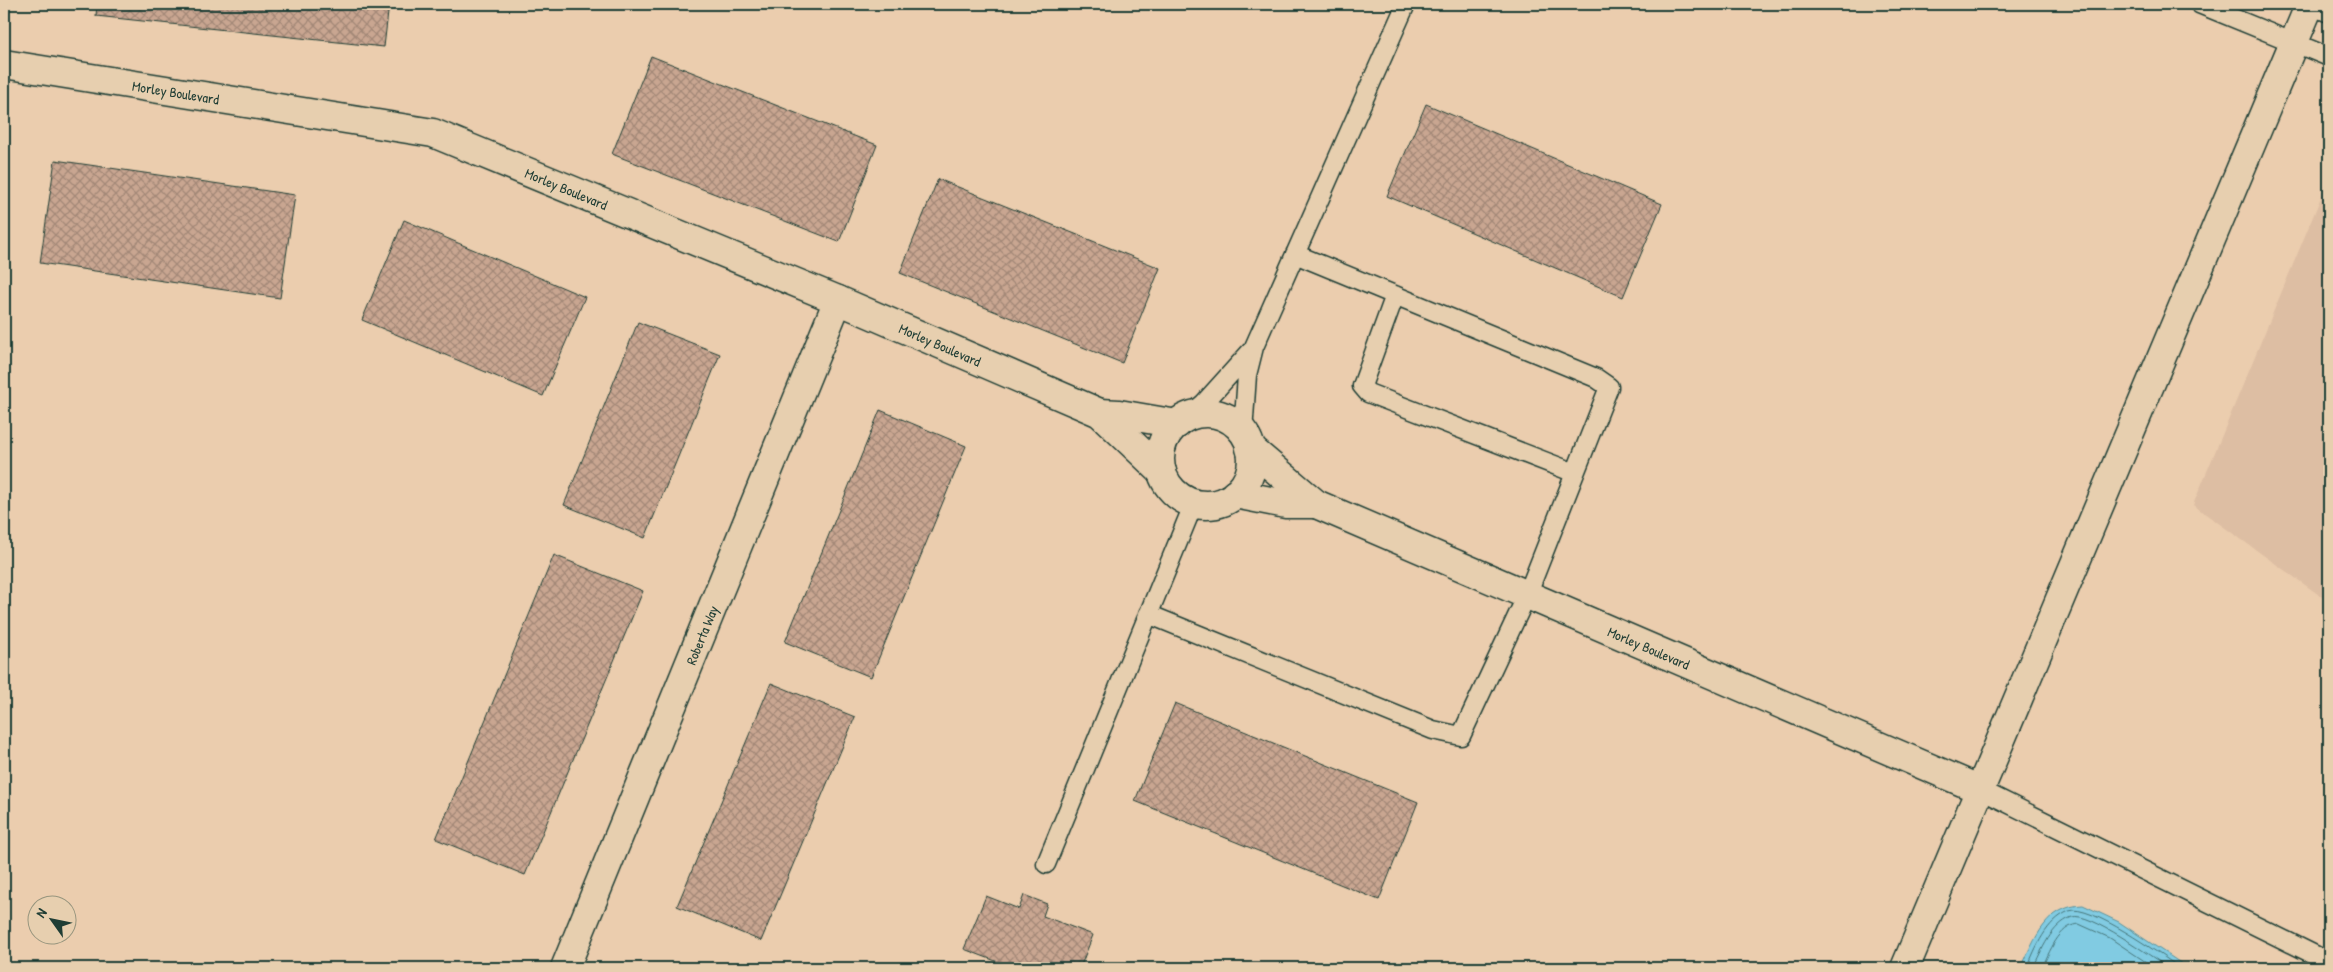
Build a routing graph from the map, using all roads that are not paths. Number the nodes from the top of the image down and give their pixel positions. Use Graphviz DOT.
graph roads {
  1 [pos="1406,4"];
  2 [pos="2199,4"];
  3 [pos="2314,6"];
  4 [pos="2293,42"];
  5 [pos="2329,57"];
  6 [pos="4,64"];
  7 [pos="1295,254"];
  8 [pos="1395,295"];
  9 [pos="838,300"];
  10 [pos="1254,346"];
  11 [pos="1100,414"];
  12 [pos="1180,422"];
  13 [pos="1246,441"];
  14 [pos="1162,472"];
  15 [pos="1575,473"];
  16 [pos="1235,494"];
  17 [pos="1194,503"];
  18 [pos="1316,504"];
  19 [pos="1527,595"];
  20 [pos="1148,614"];
  21 [pos="1981,790"];
  22 [pos="1046,864"];
  23 [pos="2329,962"];
  24 [pos="565,968"];
  25 [pos="1905,968"];
  1 -- 7 [label="lane"];
  2 -- 4 [label="lane"];
  3 -- 4 [label="main road"];
  4 -- 5 [label="lane"];
  4 -- 21 [label="main road"];
  6 -- 9 [label="main road, Morley Boulevard"];
  7 -- 8 [label="lane"];
  7 -- 10 [label="lane"];
  8 -- 15 [label="lane"];
  8 -- 15 [label="lane"];
  9 -- 11 [label="main road, Morley Boulevard"];
  9 -- 24 [label="main road, Roberta Way"];
  10 -- 12 [label="lane"];
  10 -- 13 [label="lane"];
  11 -- 12 [label="main road, Morley Boulevard"];
  11 -- 14 [label="main road, Morley Boulevard"];
  12 -- 13 [label="main road"];
  12 -- 14 [label="main road"];
  13 -- 16 [label="main road"];
  13 -- 18 [label="main road, Morley Boulevard"];
  14 -- 17 [label="main road"];
  15 -- 19 [label="lane"];
  16 -- 17 [label="main road"];
  16 -- 18 [label="main road, Morley Boulevard"];
  17 -- 20 [label="lane"];
  18 -- 19 [label="main road, Morley Boulevard"];
  19 -- 20 [label="lane"];
  19 -- 21 [label="main road, Morley Boulevard"];
  20 -- 22 [label="lane"];
  21 -- 23 [label="lane"];
  21 -- 25 [label="main road"];
}
